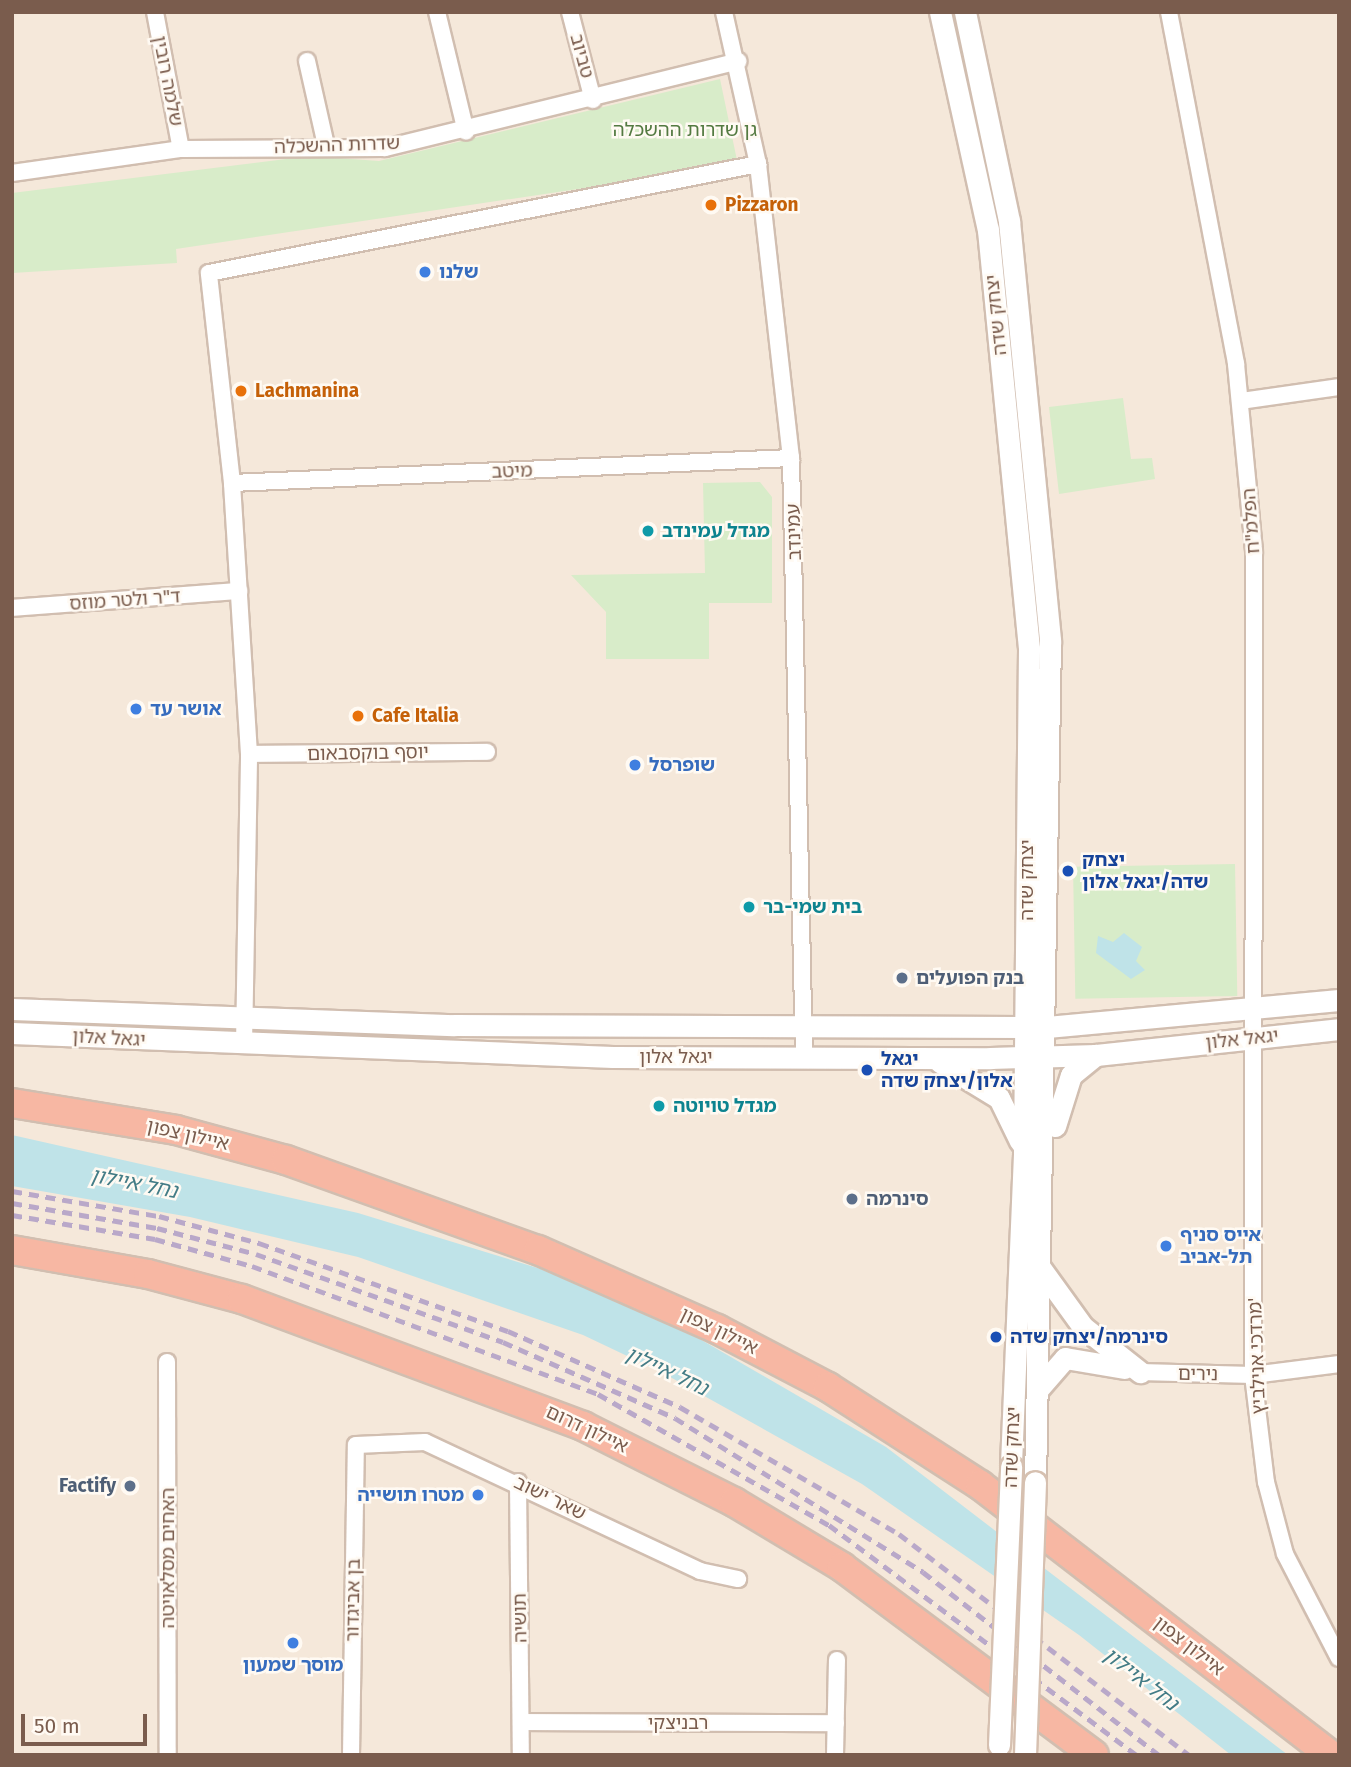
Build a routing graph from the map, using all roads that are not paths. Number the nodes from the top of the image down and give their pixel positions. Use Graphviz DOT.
graph roads {
  1 [pos="155,12"];
  2 [pos="437,12"];
  3 [pos="570,12"];
  4 [pos="724,12"];
  5 [pos="940,12"];
  6 [pos="965,12"];
  7 [pos="1169,12"];
  8 [pos="307,61"];
  9 [pos="738,61"];
  10 [pos="593,100"];
  11 [pos="466,132"];
  12 [pos="326,145"];
  13 [pos="181,149"];
  14 [pos="758,164"];
  15 [pos="12,173"];
  16 [pos="1339,387"];
  17 [pos="1241,401"];
  18 [pos="791,458"];
  19 [pos="232,483"];
  20 [pos="239,591"];
  21 [pos="12,608"];
  22 [pos="487,752"];
  23 [pos="249,754"];
  24 [pos="1339,1000"];
  25 [pos="12,1009"];
  26 [pos="1256,1010"];
  27 [pos="243,1021"];
  28 [pos="1037,1027"];
  29 [pos="806,1028"];
  30 [pos="1339,1029"];
  31 [pos="12,1033"];
  32 [pos="1256,1037"];
  33 [pos="244,1045"];
  34 [pos="1096,1055"];
  35 [pos="804,1057"];
  36 [pos="931,1058"];
  37 [pos="1026,1058"];
  38 [pos="1047,1058"];
  39 [pos="12,1102"];
  40 [pos="1024,1154"];
  41 [pos="1044,1191"];
  42 [pos="12,1250"];
  43 [pos="1041,1269"];
  44 [pos="167,1362"];
  45 [pos="1339,1364"];
  46 [pos="1140,1372"];
  47 [pos="1253,1375"];
  48 [pos="1038,1390"];
  49 [pos="356,1446"];
  50 [pos="518,1482"];
  51 [pos="738,1579"];
  52 [pos="1339,1658"];
  53 [pos="837,1660"];
  54 [pos="521,1722"];
  55 [pos="836,1723"];
  56 [pos="999,1750"];
  57 [pos="168,1755"];
  58 [pos="351,1755"];
  59 [pos="521,1755"];
  60 [pos="835,1755"];
  61 [pos="1025,1755"];
  62 [pos="1094,1755"];
  63 [pos="1331,1755"];
  1 -- 13 [label="street, שלמה רובין"];
  2 -- 11 [label="street"];
  3 -- 10 [label="street, טביוב"];
  4 -- 9 [label="street, עמינדב"];
  5 -- 28 [label="street, יצחק שדה"];
  6 -- 28 [label="street, יצחק שדה"];
  7 -- 17 [label="street, הפלמ\"ח"];
  8 -- 12 [label="street"];
  9 -- 10 [label="street, שדרות ההשכלה"];
  9 -- 14 [label="street, עמינדב"];
  10 -- 11 [label="street, שדרות ההשכלה"];
  11 -- 12 [label="street, שדרות ההשכלה"];
  12 -- 13 [label="street, שדרות ההשכלה"];
  13 -- 15 [label="street, שדרות ההשכלה"];
  14 -- 18 [label="street, עמינדב"];
  14 -- 19 [label="street"];
  16 -- 17 [label="street"];
  17 -- 26 [label="street, הפלמ\"ח"];
  18 -- 19 [label="street, מיטב"];
  18 -- 29 [label="street, עמינדב"];
  19 -- 20 [label="street"];
  20 -- 21 [label="street, ד\"ר ולטר מוזס"];
  20 -- 23 [label="street"];
  22 -- 23 [label="street, יוסף בוקסבאום"];
  23 -- 27 [label="street"];
  24 -- 26 [label="street, יגאל אלון"];
  25 -- 27 [label="street, יגאל אלון"];
  26 -- 28 [label="street, יגאל אלון"];
  26 -- 32 [label="street, הפלמ\"ח"];
  27 -- 29 [label="street, יגאל אלון"];
  27 -- 33 [label="street"];
  28 -- 29 [label="street, יגאל אלון"];
  28 -- 37 [label="street, יצחק שדה"];
  28 -- 38 [label="street, יצחק שדה"];
  29 -- 35 [label="street, עמינדב"];
  30 -- 32 [label="street, יגאל אלון"];
  31 -- 33 [label="street, יגאל אלון"];
  32 -- 34 [label="street, יגאל אלון"];
  32 -- 47 [label="street, מרדכי אנילביץ'"];
  33 -- 35 [label="street, יגאל אלון"];
  34 -- 38 [label="street, יגאל אלון"];
  34 -- 41 [label="street"];
  35 -- 36 [label="street, יגאל אלון"];
  36 -- 37 [label="street, יגאל אלון"];
  36 -- 40 [label="street"];
  37 -- 38 [label="street, יגאל אלון"];
  37 -- 40 [label="street, יצחק שדה"];
  38 -- 41 [label="street, יצחק שדה"];
  39 -- 63 [label="highway, איילון צפון"];
  40 -- 56 [label="street, יצחק שדה, bridge"];
  41 -- 43 [label="street, יצחק שדה"];
  42 -- 62 [label="highway, איילון דרום"];
  43 -- 46 [label="street"];
  43 -- 48 [label="street, יצחק שדה"];
  44 -- 57 [label="street, האחים מסלאויטה"];
  45 -- 47 [label="street, נירים"];
  46 -- 47 [label="street, נירים"];
  46 -- 48 [label="street"];
  47 -- 52 [label="street, מרדכי אנילביץ'"];
  48 -- 61 [label="street, יצחק שדה, bridge"];
  49 -- 50 [label="street, שאר ישוב"];
  49 -- 58 [label="street, בן אביגדור"];
  50 -- 51 [label="street, שאר ישוב"];
  50 -- 54 [label="street, תושיה"];
  53 -- 55 [label="street"];
  54 -- 55 [label="street, רבניצקי"];
  54 -- 59 [label="street, תושיה"];
  55 -- 60 [label="street"];
}
